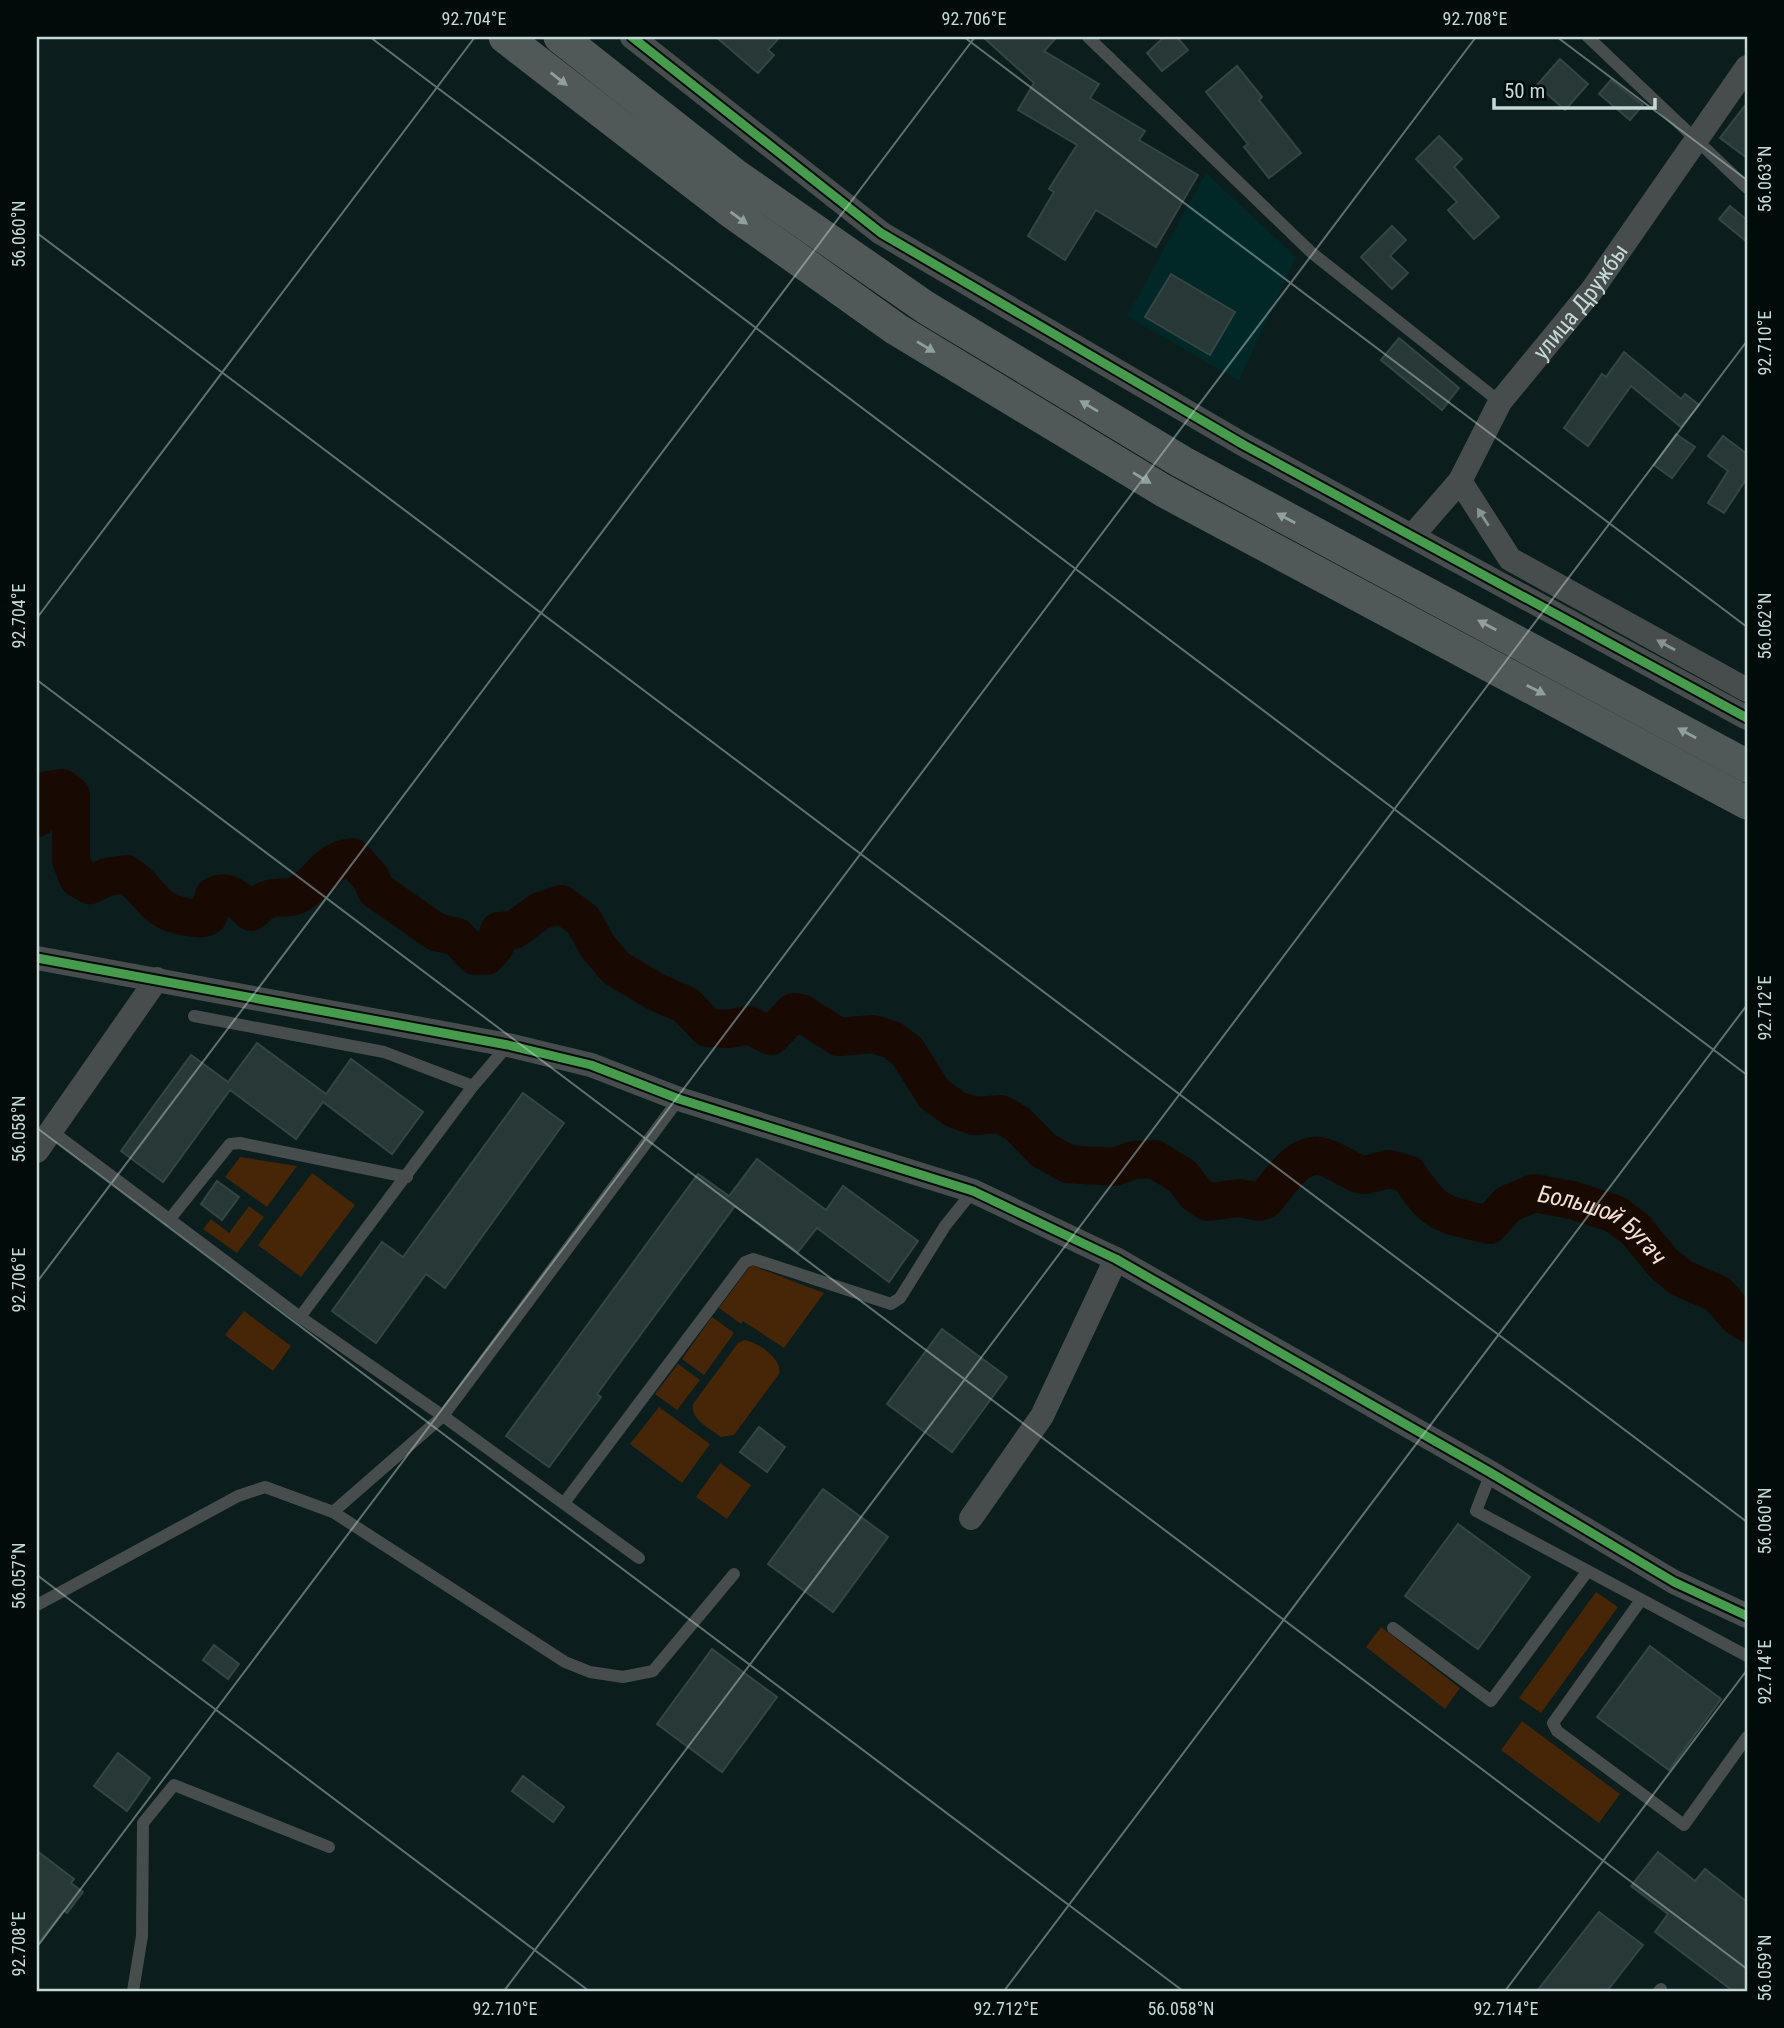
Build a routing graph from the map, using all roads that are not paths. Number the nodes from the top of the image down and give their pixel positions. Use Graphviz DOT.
graph roads {
  1 [pos="505,37"];
  2 [pos="560,37"];
  3 [pos="632,37"];
  4 [pos="1088,37"];
  5 [pos="1588,37"];
  6 [pos="1747,67"];
  7 [pos="1698,139"];
  8 [pos="1747,188"];
  9 [pos="1500,402"];
  10 [pos="1460,481"];
  11 [pos="1413,535"];
  12 [pos="1747,690"];
  13 [pos="1747,718"];
  14 [pos="1747,766"];
  15 [pos="1747,803"];
  16 [pos="37,958"];
  17 [pos="157,979"];
  18 [pos="194,1016"];
  19 [pos="508,1045"];
  20 [pos="473,1086"];
  21 [pos="679,1099"];
  22 [pos="50,1130"];
  23 [pos="37,1151"];
  24 [pos="407,1177"];
  25 [pos="973,1191"];
  26 [pos="169,1220"];
  27 [pos="1116,1259"];
  28 [pos="300,1317"];
  29 [pos="443,1416"];
  30 [pos="1491,1473"];
  31 [pos="564,1503"];
  32 [pos="333,1512"];
  33 [pos="971,1518"];
  34 [pos="639,1558"];
  35 [pos="1587,1572"];
  36 [pos="734,1574"];
  37 [pos="1641,1600"];
  38 [pos="37,1605"];
  39 [pos="1747,1616"];
  40 [pos="1394,1628"];
  41 [pos="1747,1656"];
  42 [pos="1747,1737"];
  43 [pos="329,1847"];
  44 [pos="133,1991"];
  1 -- 15 [label="main road, one-way"];
  14 -- 2 [label="main road, one-way"];
  3 -- 11 [label="street"];
  4 -- 9 [label="lane"];
  5 -- 7 [label="lane"];
  6 -- 7 [label="street, улица Дружбы"];
  7 -- 8 [label="lane"];
  7 -- 9 [label="street, улица Дружбы"];
  9 -- 10 [label="street, улица Дружбы"];
  10 -- 11 [label="street, улица Дружбы"];
  12 -- 10 [label="street, one-way"];
  11 -- 13 [label="street"];
  16 -- 17 [label="street"];
  17 -- 19 [label="street"];
  17 -- 22 [label="street"];
  18 -- 20 [label="lane"];
  19 -- 20 [label="lane"];
  19 -- 21 [label="street"];
  20 -- 24 [label="lane"];
  21 -- 25 [label="street"];
  21 -- 29 [label="lane"];
  22 -- 23 [label="street"];
  22 -- 26 [label="lane"];
  24 -- 26 [label="lane"];
  24 -- 28 [label="lane"];
  25 -- 27 [label="street"];
  25 -- 31 [label="lane"];
  26 -- 28 [label="lane"];
  27 -- 30 [label="street"];
  27 -- 33 [label="street"];
  28 -- 29 [label="lane"];
  29 -- 31 [label="lane"];
  29 -- 32 [label="lane"];
  30 -- 35 [label="lane"];
  30 -- 39 [label="street"];
  31 -- 34 [label="lane"];
  32 -- 36 [label="lane"];
  32 -- 38 [label="lane"];
  35 -- 37 [label="lane"];
  35 -- 40 [label="lane"];
  37 -- 41 [label="lane"];
  37 -- 42 [label="lane"];
  43 -- 44 [label="lane"];
}
